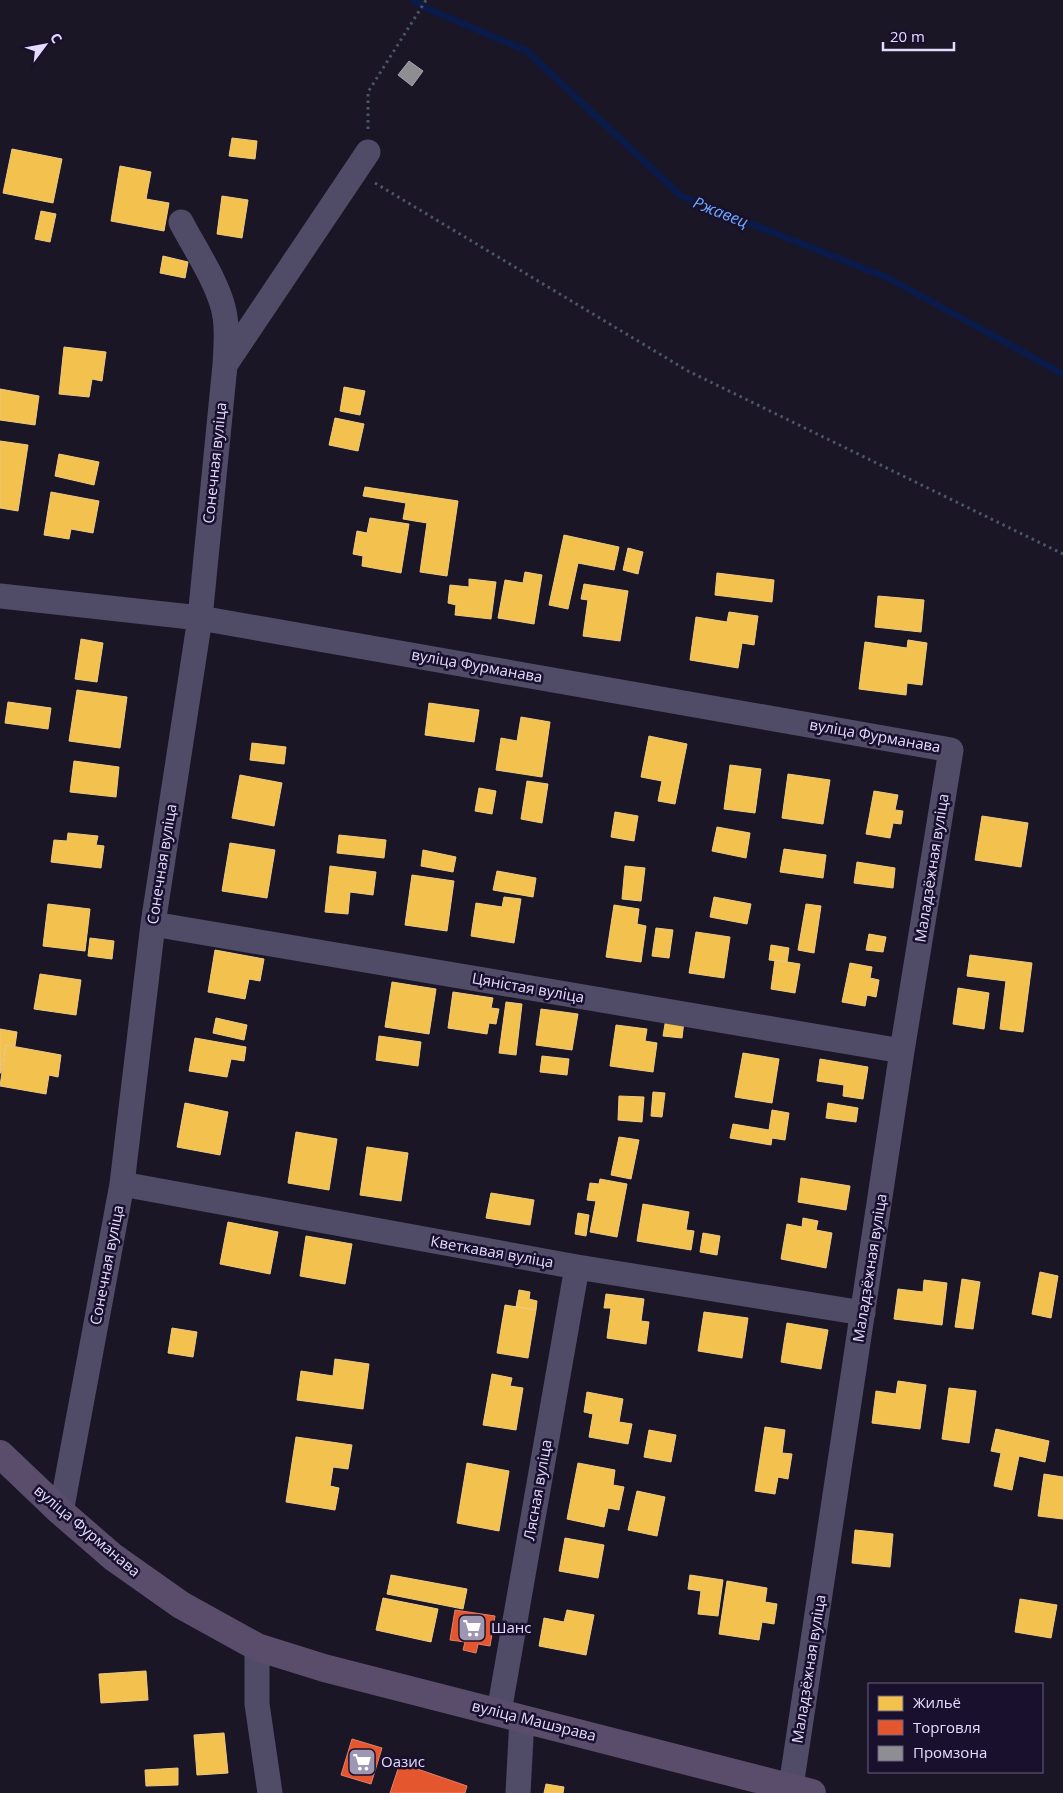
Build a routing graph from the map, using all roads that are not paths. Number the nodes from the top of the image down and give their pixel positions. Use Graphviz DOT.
graph roads {
  1 [pos="362,162"];
  2 [pos="181,222"];
  3 [pos="225,365"];
  4 [pos="0,596"];
  5 [pos="200,618"];
  6 [pos="951,750"];
  7 [pos="153,924"];
  8 [pos="902,1051"];
  9 [pos="122,1184"];
  10 [pos="577,1267"];
  11 [pos="863,1313"];
  12 [pos="0,1454"];
  13 [pos="61,1512"];
  14 [pos="258,1647"];
  15 [pos="511,1715"];
  16 [pos="798,1791"];
  17 [pos="270,1793"];
  18 [pos="518,1793"];
  1 -- 3 [label="street"];
  2 -- 3 [label="street, Сонечная вуліца"];
  3 -- 5 [label="street, Сонечная вуліца"];
  4 -- 5 [label="street, вуліца Фурманава"];
  5 -- 6 [label="street, вуліца Фурманава"];
  5 -- 7 [label="street, Сонечная вуліца"];
  6 -- 8 [label="street, Маладзёжная вуліца"];
  7 -- 8 [label="street, Цяністая вуліца"];
  7 -- 9 [label="street, Сонечная вуліца"];
  8 -- 11 [label="street, Маладзёжная вуліца"];
  9 -- 10 [label="street, Кветкавая вуліца"];
  9 -- 13 [label="street, Сонечная вуліца"];
  10 -- 11 [label="street, Кветкавая вуліца"];
  10 -- 15 [label="street, Лясная вуліца"];
  11 -- 16 [label="street, Маладзёжная вуліца"];
  12 -- 13 [label="main road, вуліца Фурманава"];
  13 -- 14 [label="main road, вуліца Фурманава"];
  14 -- 15 [label="main road, вуліца Машэрава"];
  14 -- 17 [label="street"];
  15 -- 16 [label="main road, вуліца Машэрава"];
  15 -- 18 [label="street, Лясная вуліца"];
}
